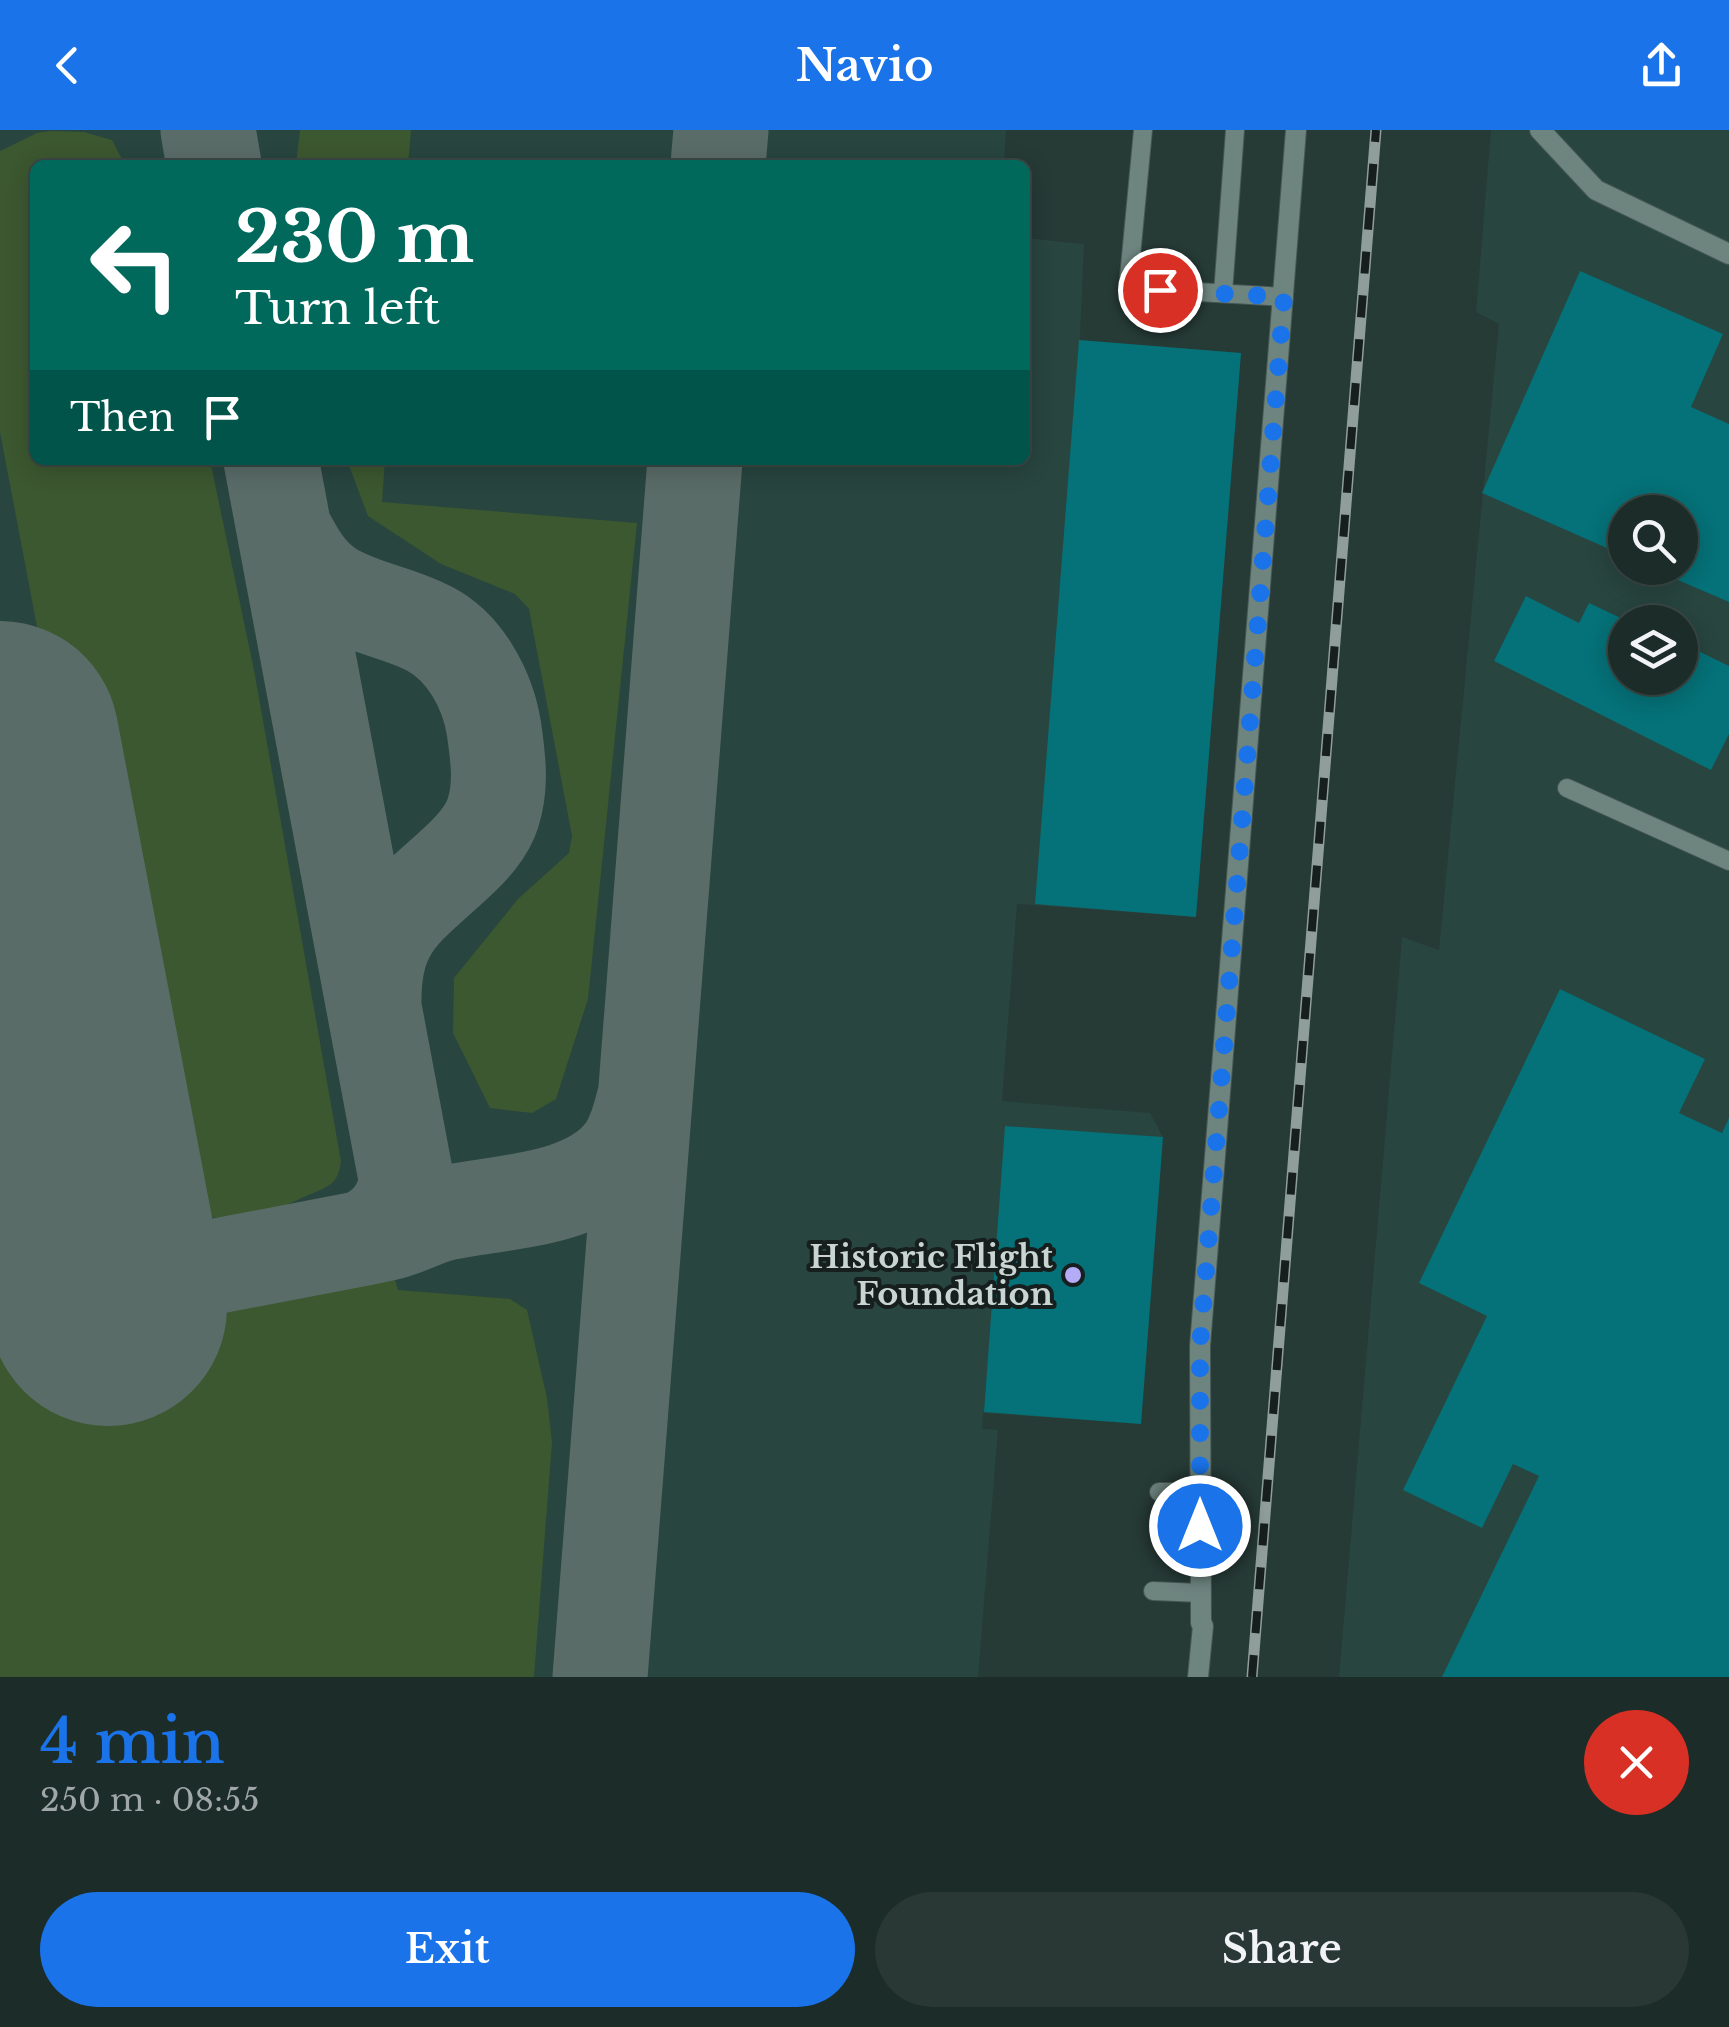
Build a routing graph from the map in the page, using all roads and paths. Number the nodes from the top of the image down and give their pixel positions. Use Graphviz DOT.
graph roads {
  1 [pos="1143,130"];
  2 [pos="1235,130"];
  3 [pos="1296,130"];
  4 [pos="1540,130"];
  5 [pos="1729,254"];
  6 [pos="1223,294"];
  7 [pos="1284,297"];
  8 [pos="1568,788"];
  9 [pos="1729,861"];
  10 [pos="1159,1492"];
  11 [pos="1200,1492"];
  12 [pos="1153,1591"];
  13 [pos="1200,1593"];
  14 [pos="1198,1677"];
  1 -- 6 [label="lane"];
  2 -- 6 [label="lane"];
  3 -- 7 [label="street"];
  4 -- 5 [label="street"];
  6 -- 7 [label="lane"];
  7 -- 11 [label="street"];
  8 -- 9 [label="lane"];
  10 -- 11 [label="lane"];
  11 -- 13 [label="street"];
  12 -- 13 [label="lane"];
  13 -- 14 [label="street"];
}
